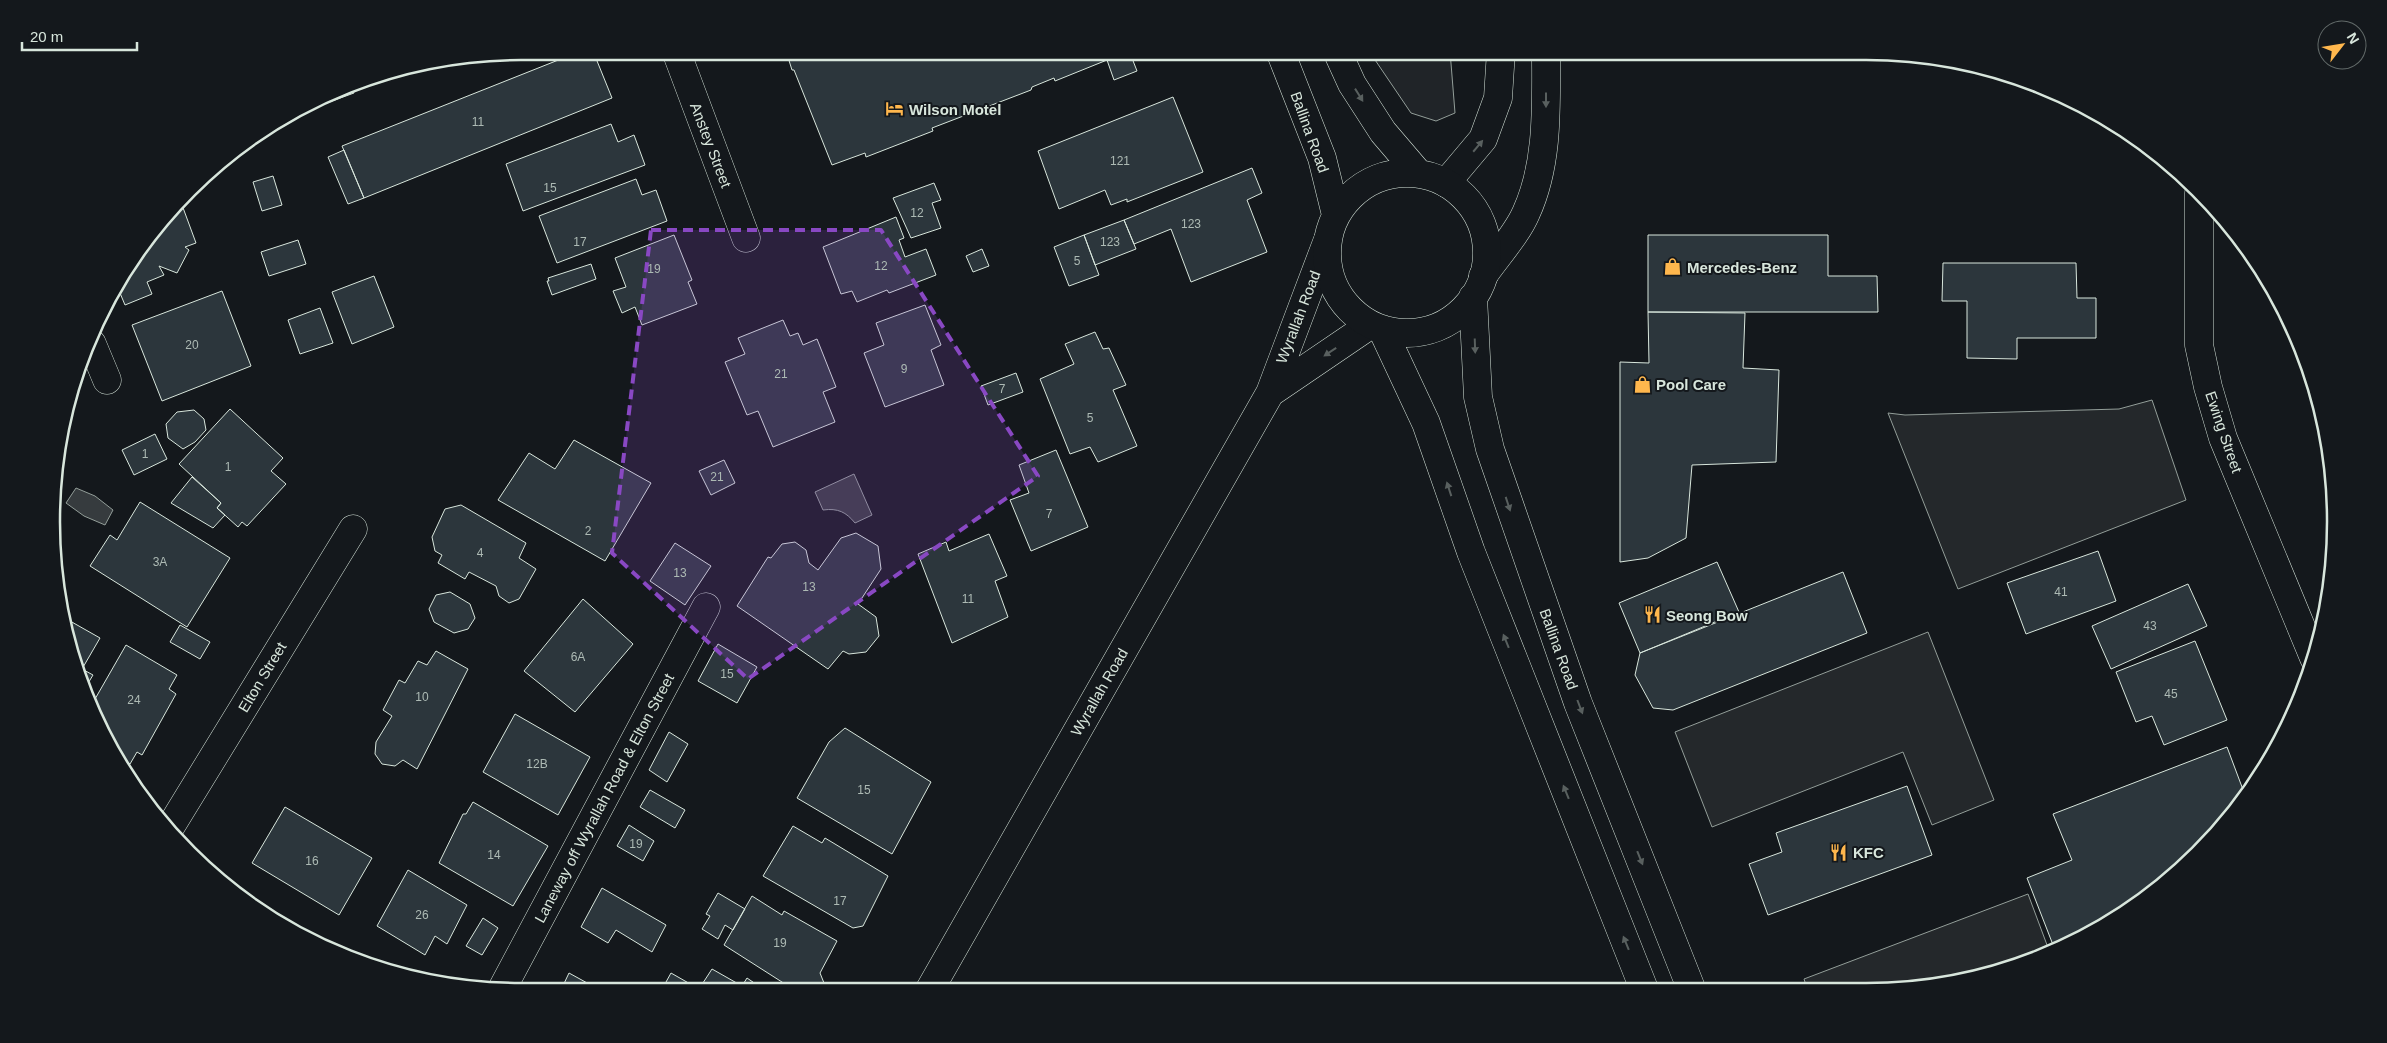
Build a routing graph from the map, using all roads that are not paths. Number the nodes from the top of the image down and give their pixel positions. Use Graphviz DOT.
graph roads {
  1 [pos="679,60"];
  2 [pos="1284,60"];
  3 [pos="1341,60"];
  4 [pos="1500,60"];
  5 [pos="1546,60"];
  6 [pos="1418,173"];
  7 [pos="1446,182"];
  8 [pos="2199,203"];
  9 [pos="1336,215"];
  10 [pos="746,238"];
  11 [pos="1327,242"];
  12 [pos="1478,287"];
  13 [pos="1376,327"];
  14 [pos="94,348"];
  15 [pos="106,380"];
  16 [pos="1270,393"];
  17 [pos="353,529"];
  18 [pos="706,607"];
  19 [pos="2309,647"];
  20 [pos="173,823"];
  21 [pos="505,982"];
  22 [pos="934,983"];
  23 [pos="1642,983"];
  24 [pos="1689,983"];
  1 -- 10 [label="main road, Anstey Street"];
  2 -- 9 [label="main road, Ballina Road"];
  3 -- 6 [label="main road, one-way"];
  7 -- 4 [label="main road, one-way"];
  5 -- 12 [label="main road, one-way"];
  6 -- 7 [label="main road"];
  6 -- 9 [label="main road"];
  7 -- 12 [label="main road"];
  8 -- 19 [label="main road, Ewing Street"];
  9 -- 11 [label="main road"];
  11 -- 13 [label="main road"];
  11 -- 16 [label="main road, Wyrallah Road"];
  12 -- 13 [label="main road"];
  12 -- 24 [label="main road, Ballina Road, one-way"];
  13 -- 16 [label="main road, Wyrallah Road, one-way"];
  23 -- 13 [label="main road, one-way"];
  14 -- 15 [label="main road"];
  16 -- 22 [label="main road, Wyrallah Road"];
  17 -- 20 [label="main road, Elton Street"];
  18 -- 21 [label="main road, Laneway off Wyrallah Road & Elton Street"];
}
